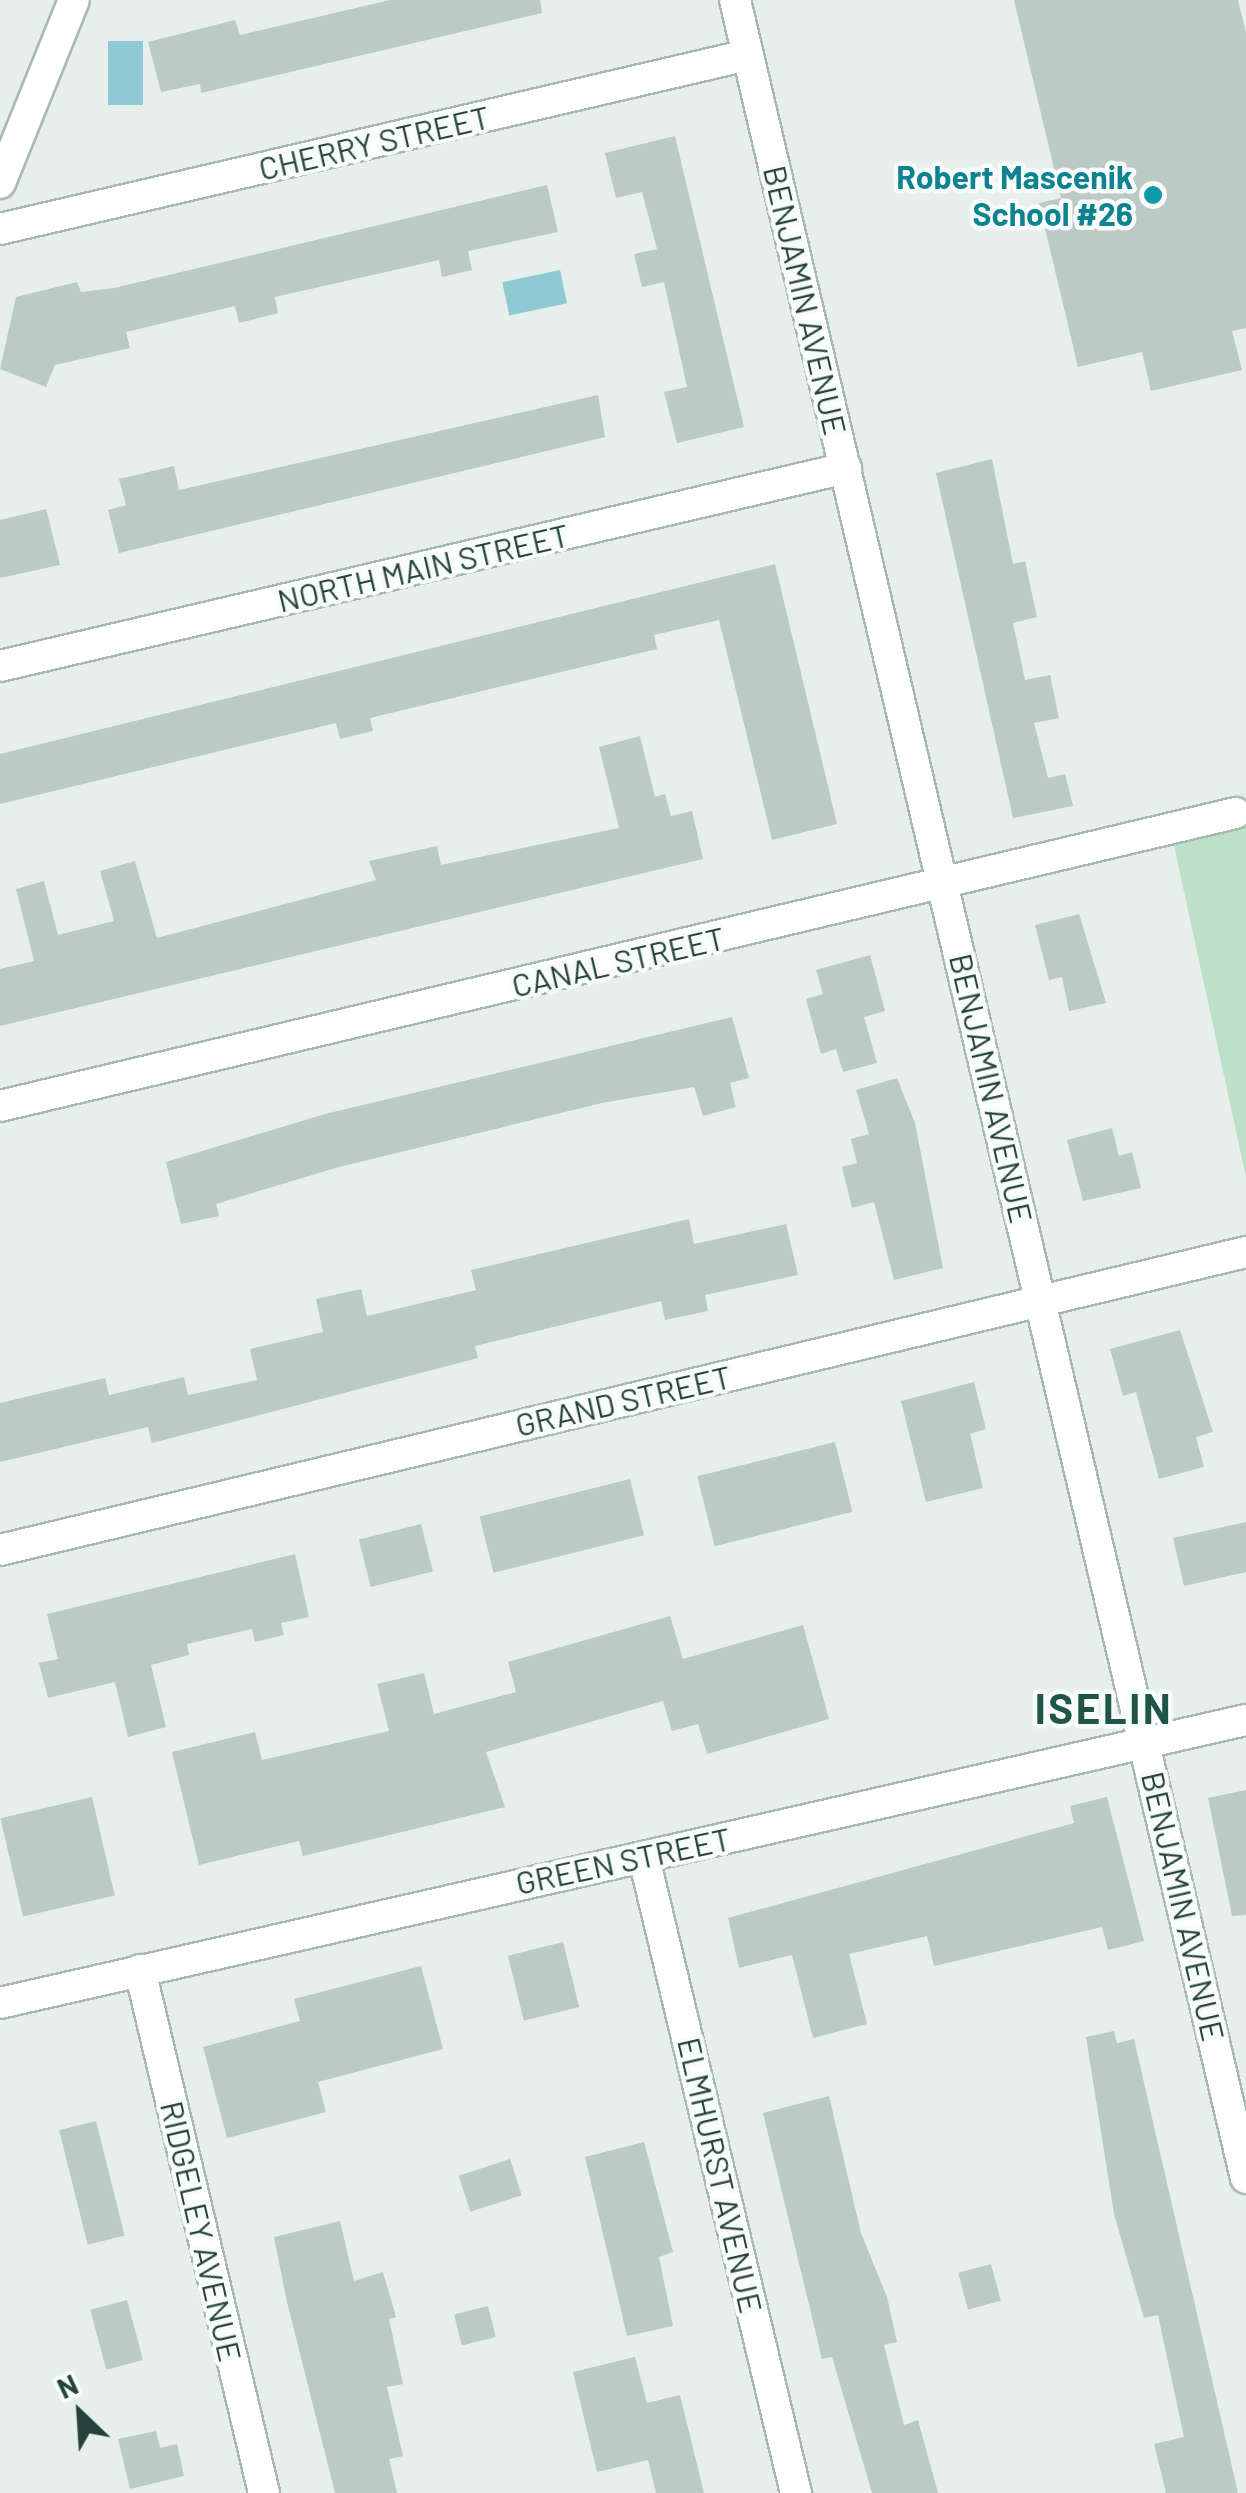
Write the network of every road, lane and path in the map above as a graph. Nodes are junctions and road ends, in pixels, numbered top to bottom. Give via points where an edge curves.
1 (74, 0) edge
2 (735, 0) edge
3 (748, 55) junction
4 (0, 183) edge
5 (0, 230) edge
6 (846, 468) junction
7 (0, 666) edge
8 (1236, 813) dead end
9 (944, 884) junction
10 (0, 1106) edge
11 (1246, 1252) edge
12 (1042, 1300) junction
13 (0, 1550) edge
14 (1246, 1720) edge
15 (1147, 1746) junction
16 (644, 1858) junction
17 (140, 1970) junction
18 (0, 2003) edge
19 (1246, 2178) edge
20 (264, 2493) edge
21 (796, 2493) edge

1 - 4 street
2 - 3 street, BENJAMIN AVENUE
3 - 5 street, CHERRY STREET
3 - 6 street, BENJAMIN AVENUE
6 - 7 street, NORTH MAIN STREET
6 - 9 street, BENJAMIN AVENUE
8 - 9 street, CANAL STREET
9 - 10 street, CANAL STREET
9 - 12 street, BENJAMIN AVENUE
11 - 12 street, GRAND STREET
12 - 13 street, GRAND STREET
12 - 15 street, BENJAMIN AVENUE
14 - 15 street, GREEN STREET
15 - 16 street, GREEN STREET
15 - 19 street, BENJAMIN AVENUE
16 - 17 street, GREEN STREET
16 - 21 street, ELMHURST AVENUE
17 - 18 street, GREEN STREET
17 - 20 street, RIDGELEY AVENUE

